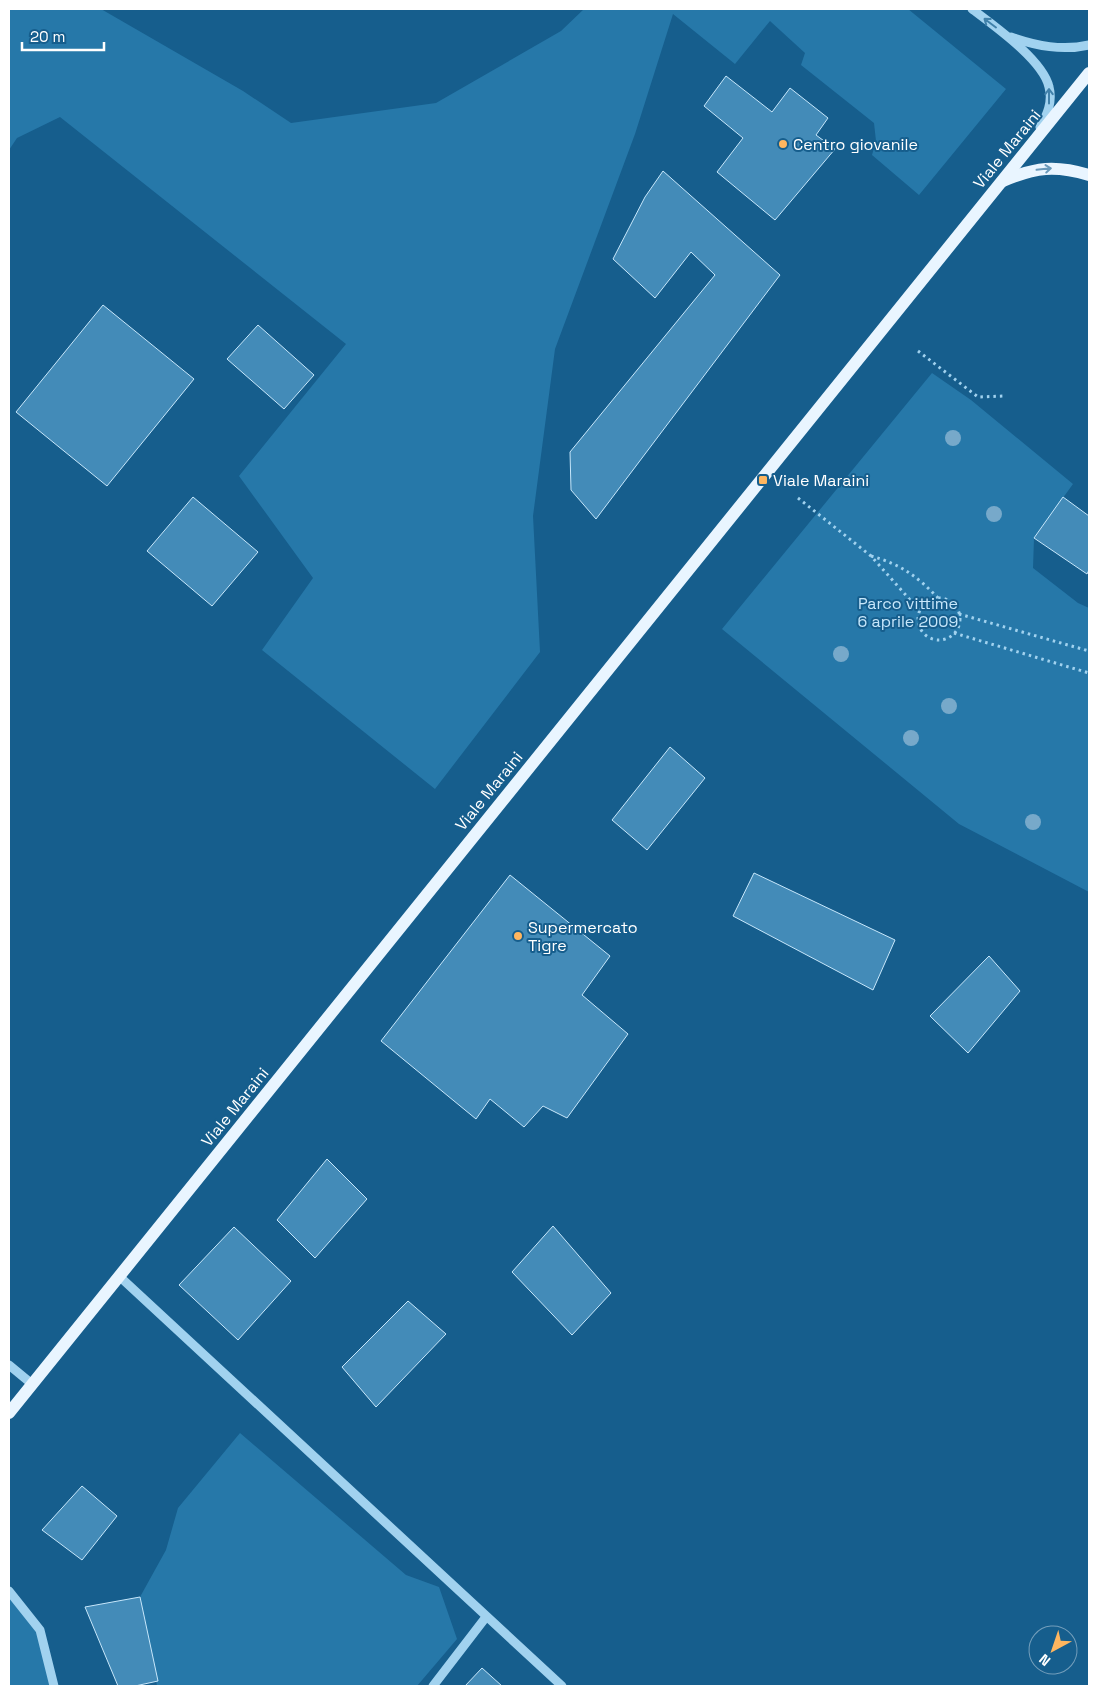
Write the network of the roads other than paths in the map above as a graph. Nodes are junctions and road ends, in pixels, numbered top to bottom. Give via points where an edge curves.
1 (972, 9) edge
2 (1009, 36) junction
3 (1089, 45) edge
4 (1089, 73) edge
5 (1034, 141) junction
6 (1089, 175) edge
7 (1001, 182) junction
8 (119, 1276) junction
9 (9, 1365) edge
10 (32, 1384) junction
11 (9, 1413) edge
12 (9, 1591) edge
13 (486, 1617) junction
14 (54, 1686) edge
15 (433, 1686) edge
16 (562, 1686) edge

2 -> 1 street
2 - 3 street via 1037,46 1076,48
5 -> 2 street via 1050,108 1049,87 1044,75
4 - 5 main road, Viale Maraini
5 - 7 main road, Viale Maraini
7 -> 6 main road via 1025,171 1048,167
7 - 8 main road, Viale Maraini
8 - 10 main road, Viale Maraini
8 - 13 street
9 - 10 street
10 - 11 main road, Viale Maraini
12 - 14 street via 40,1630
13 - 15 street
13 - 16 street

